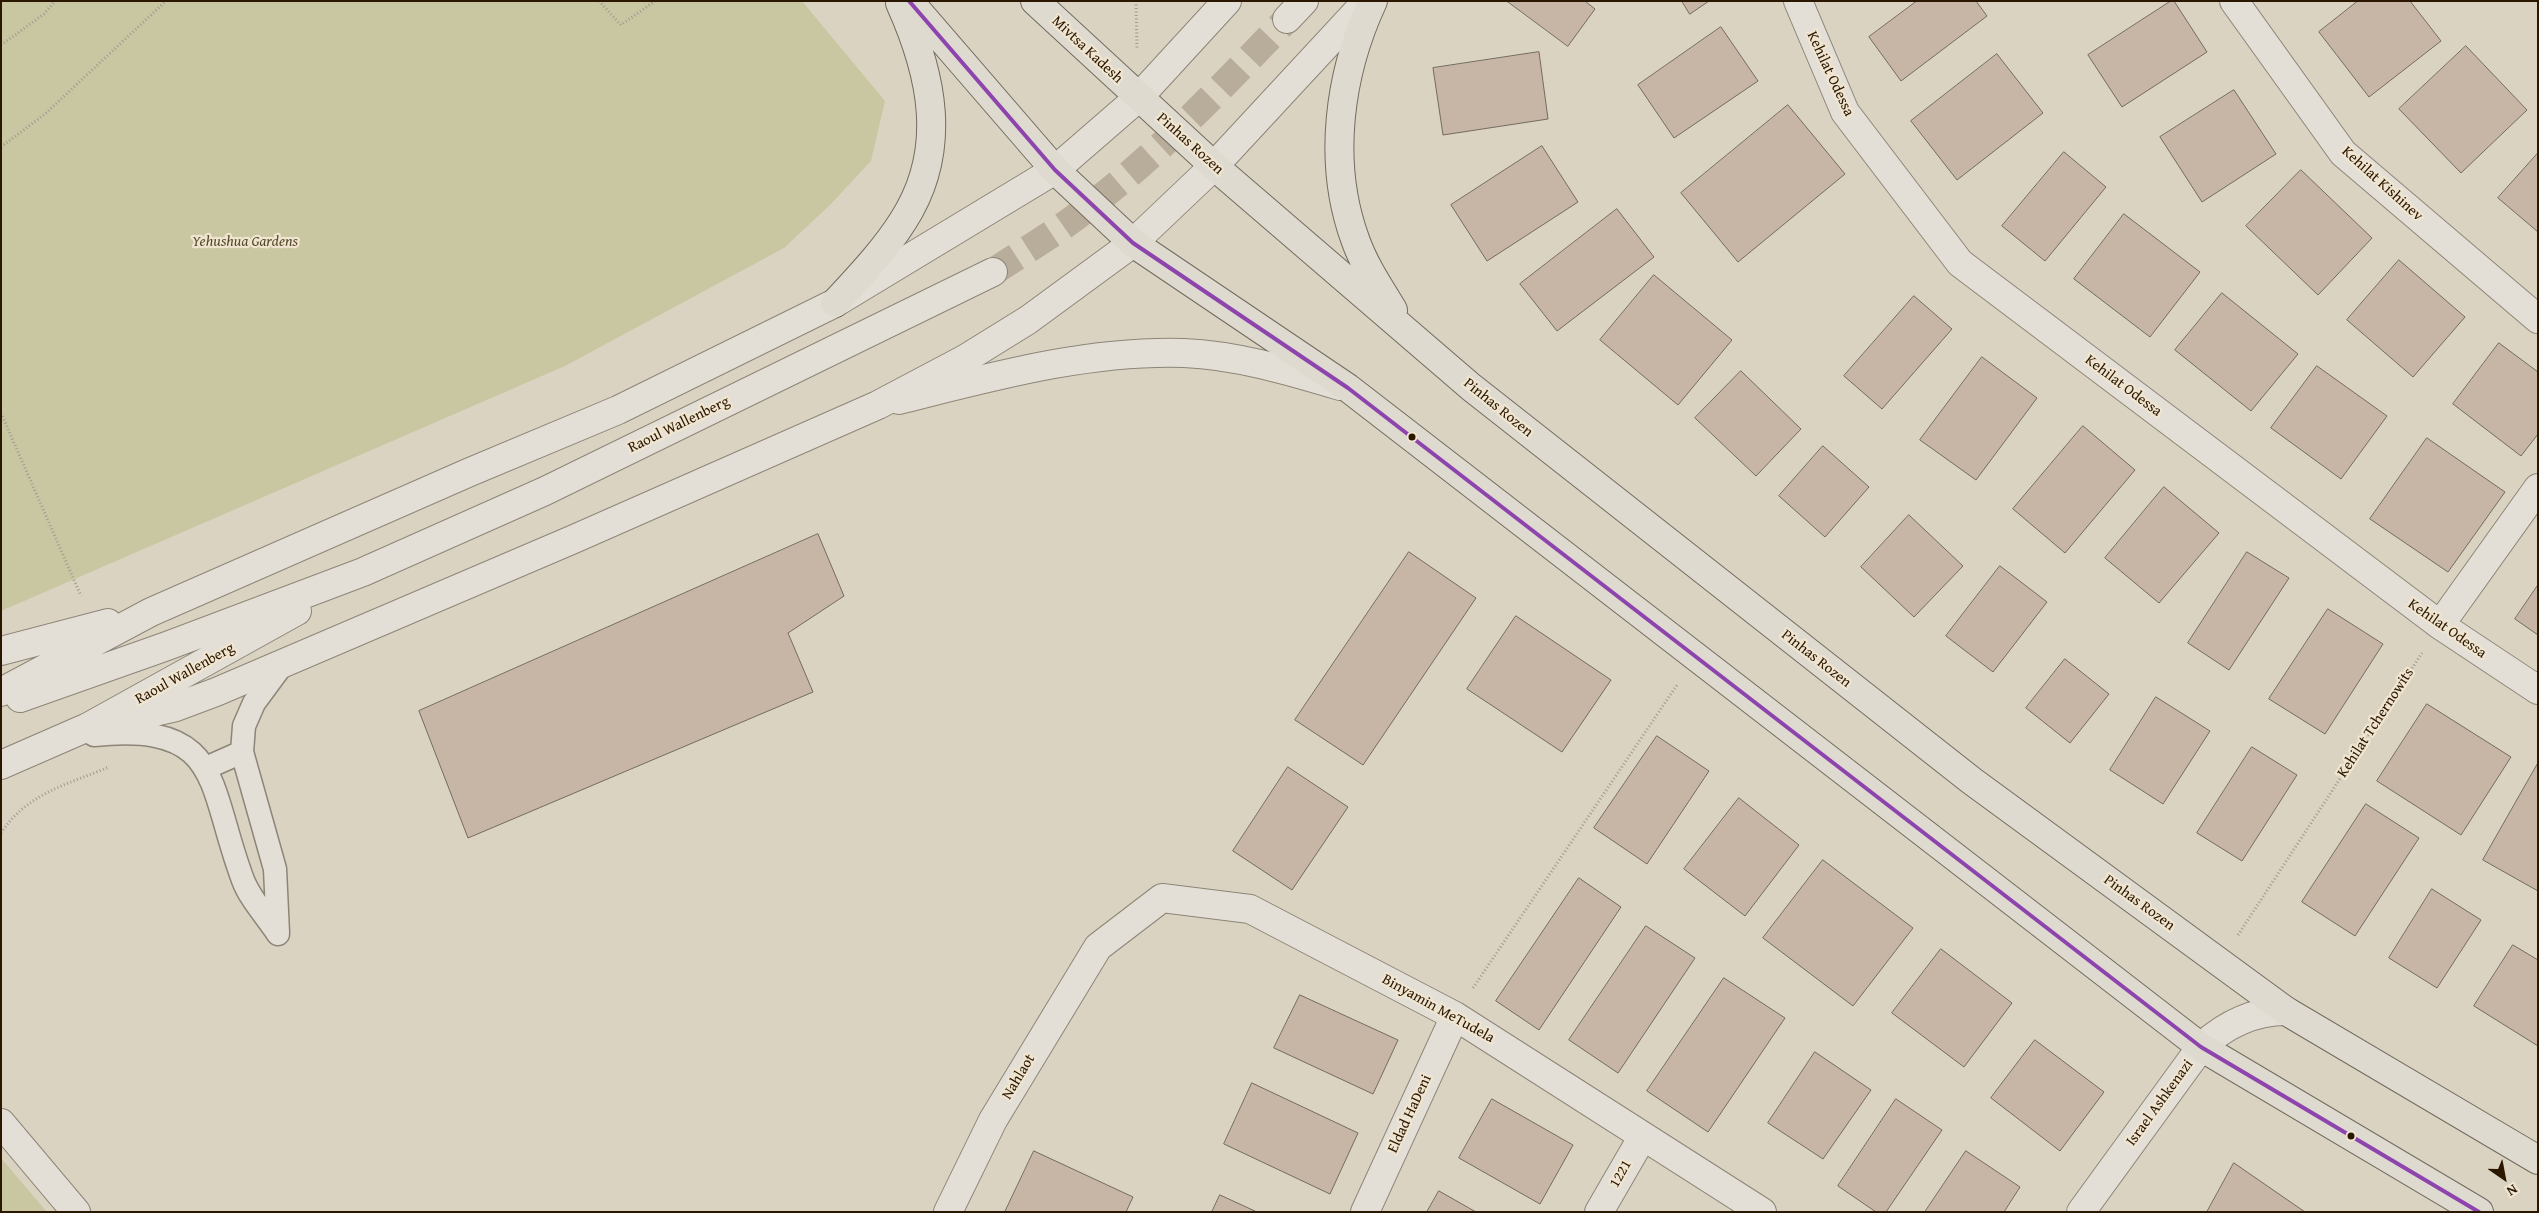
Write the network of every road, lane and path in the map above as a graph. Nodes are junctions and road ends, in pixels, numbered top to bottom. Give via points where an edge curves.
1 (55, 1) edge
2 (166, 1) edge
3 (599, 1) edge
4 (655, 1) edge
5 (899, 1) edge
6 (909, 1) edge
7 (1035, 1) edge
8 (1227, 1) edge
9 (1367, 1) edge
10 (1373, 1) edge
11 (1798, 1) edge
12 (2234, 1) edge
13 (1, 45) edge
14 (1138, 98) junction
15 (1, 147) edge
16 (1214, 166) junction
17 (1056, 170) junction
18 (1133, 243) junction
19 (993, 272) tunnel mouth
20 (835, 303) junction
21 (2538, 318) edge
22 (1409, 334) junction
23 (1348, 388) junction
24 (878, 405) junction
25 (1, 413) edge
26 (2538, 488) edge
27 (363, 572) junction
28 (151, 612) junction
29 (95, 626) junction
30 (2440, 626) junction
31 (1, 650) edge
32 (282, 665) junction
33 (1677, 685) dead end
34 (2538, 690) edge
35 (1, 692) edge
36 (1, 705) edge
37 (88, 727) junction
38 (53, 742) junction
39 (242, 752) junction
40 (1, 765) edge
41 (206, 768) junction
42 (1098, 947) joint
43 (2221, 963) junction
44 (2286, 1010) junction
45 (1455, 1016) junction
46 (2201, 1047) junction
47 (1, 1123) edge
48 (1643, 1136) junction
49 (2538, 1160) edge
50 (76, 1212) edge
51 (948, 1212) edge
52 (1365, 1212) edge
53 (1600, 1212) edge
54 (1762, 1212) edge
55 (2081, 1212) edge
56 (2479, 1212) edge

1 - 13 path via 44,14
2 - 15 path via 45,114
3 - 4 path via 621,25
5 - 20 main road via 913,32 927,81 932,112 930,156 917,196 904,220
6 - 17 main road
7 - 14 main road, Mivtsa Kadesh
8 - 14 street
9 - 16 street
10 - 22 main road via 1347,72 1341,116 1340,161 1344,199 1355,239 1374,280
11 - 30 street, Kehilat Odessa via 1845,112 1960,263
12 - 21 street, Kehilat Kishinev via 2343,153
14 - 16 main road, Pinhas Rozen
14 - 17 street
16 - 18 street
16 - 22 main road, Pinhas Rozen
17 - 18 main road
17 - 20 street
18 - 23 main road
18 - 24 street via 1028,320 965,359
19 - 27 street, Raoul Wallenberg via 545,491
20 - 28 street via 618,410
22 - 43 main road, Pinhas Rozen via 1471,387 1972,781
23 - 24 street via 1294,372 1234,360 1185,353 1131,354 992,376
23 - 46 main road
24 - 32 street
25 - 29 path
26 - 30 street
27 - 36 street, Raoul Wallenberg
27 - 37 street, Raoul Wallenberg
28 - 29 street
28 - 35 street
29 - 31 street
30 - 34 street, Kehilat Odessa
30 - 43 path, Kehilat Tchernowits
32 - 37 street via 176,707
32 - 39 lane via 254,703 244,726
33 - 45 path
37 - 38 street, Raoul Wallenberg
38 - 40 street, Raoul Wallenberg
38 - 41 lane via 120,733 146,734 189,749
39 - 41 lane
39 - 41 lane via 275,869 278,934 243,882
42 - 45 street, Binyamin MeTudela via 1162,898 1250,909
42 - 51 street, Nahlaot via 993,1120
43 - 44 main road, Pinhas Rozen
44 - 46 street, Israel Ashkenazi via 2253,1014 2217,1032
44 - 49 main road, Pinhas Rozen
45 - 48 street, Binyamin MeTudela
45 - 52 street, Eldad HaDeni
46 - 55 street, Israel Ashkenazi
46 - 56 main road
47 - 50 street
48 - 53 street, 1221
48 - 54 street, Binyamin MeTudela

